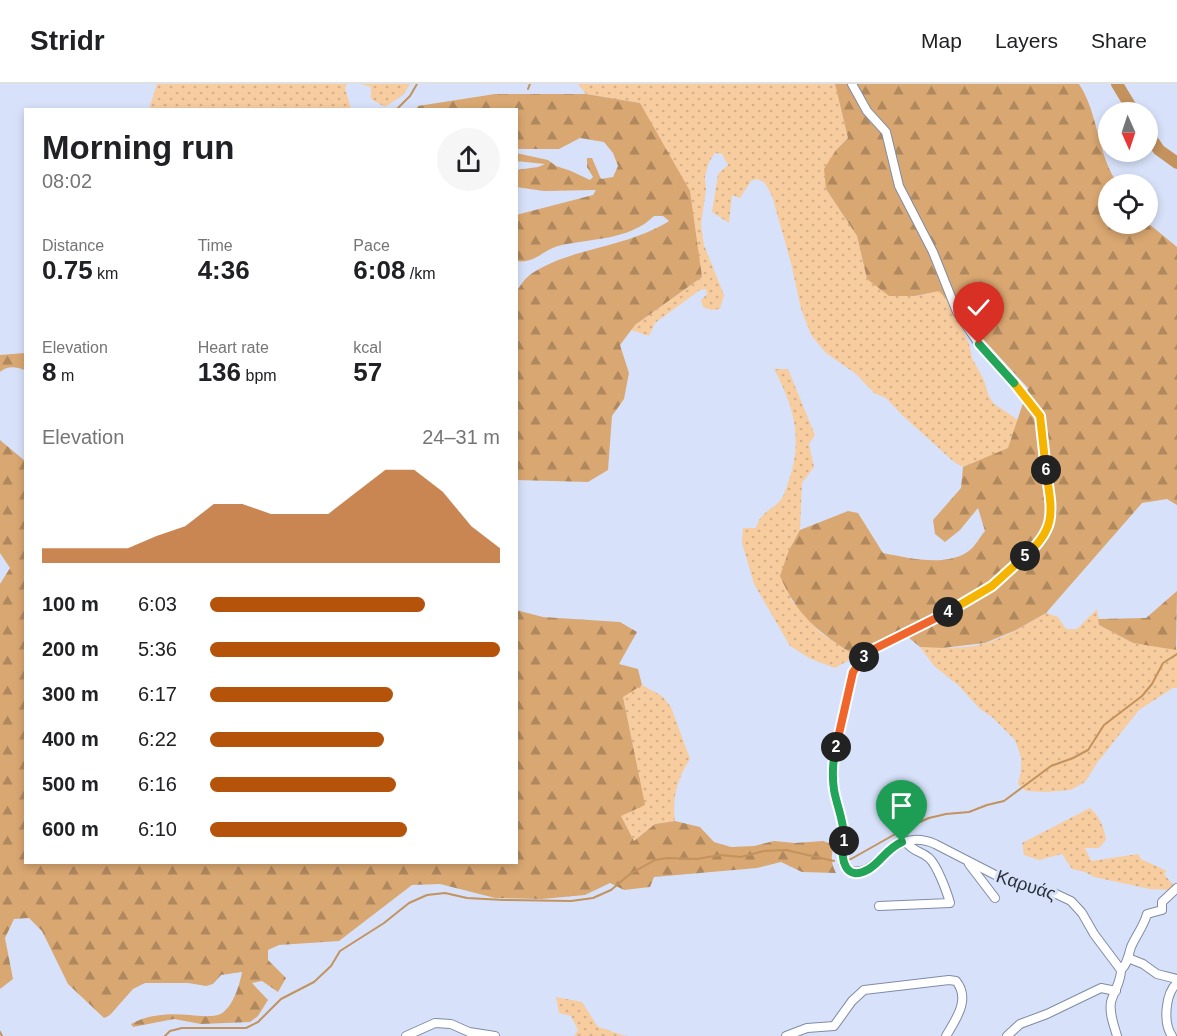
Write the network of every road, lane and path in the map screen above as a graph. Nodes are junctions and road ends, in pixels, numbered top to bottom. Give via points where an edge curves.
1 (852, 84) edge
2 (904, 842) junction
3 (969, 863) junction
4 (1177, 888) edge
5 (995, 898) dead end
6 (879, 906) dead end
7 (1128, 958) junction
8 (1120, 970) junction
9 (1177, 981) edge
10 (1116, 991) junction
11 (796, 1034) edge
12 (406, 1036) edge
13 (495, 1036) edge
14 (786, 1036) edge
15 (946, 1036) edge
16 (1007, 1036) edge
17 (1117, 1036) edge
18 (1172, 1036) edge

1 - 2 street via 867,111 886,132 899,186 933,252 957,312 1040,416 1052,512 1042,540 992,586 876,648 863,657 853,672 834,756 834,789 844,831 843,863 851,871 863,871
2 - 3 street, Καρυάς via 928,841
2 - 6 street via 929,858 950,903
3 - 5 street
3 - 8 street, Καρυάς via 1012,884 1071,901
4 - 7 street via 1162,902 1162,910 1147,914
7 - 8 street
7 - 9 street
8 - 10 street
9 - 18 street via 1167,1003
10 - 16 street via 1101,988 1020,1024
10 - 17 street via 1111,1010
11 - 14 street
11 - 15 street via 807,1028 834,1026 864,990 949,980 956,981 962,995 959,1015
12 - 13 street via 435,1023 445,1023

